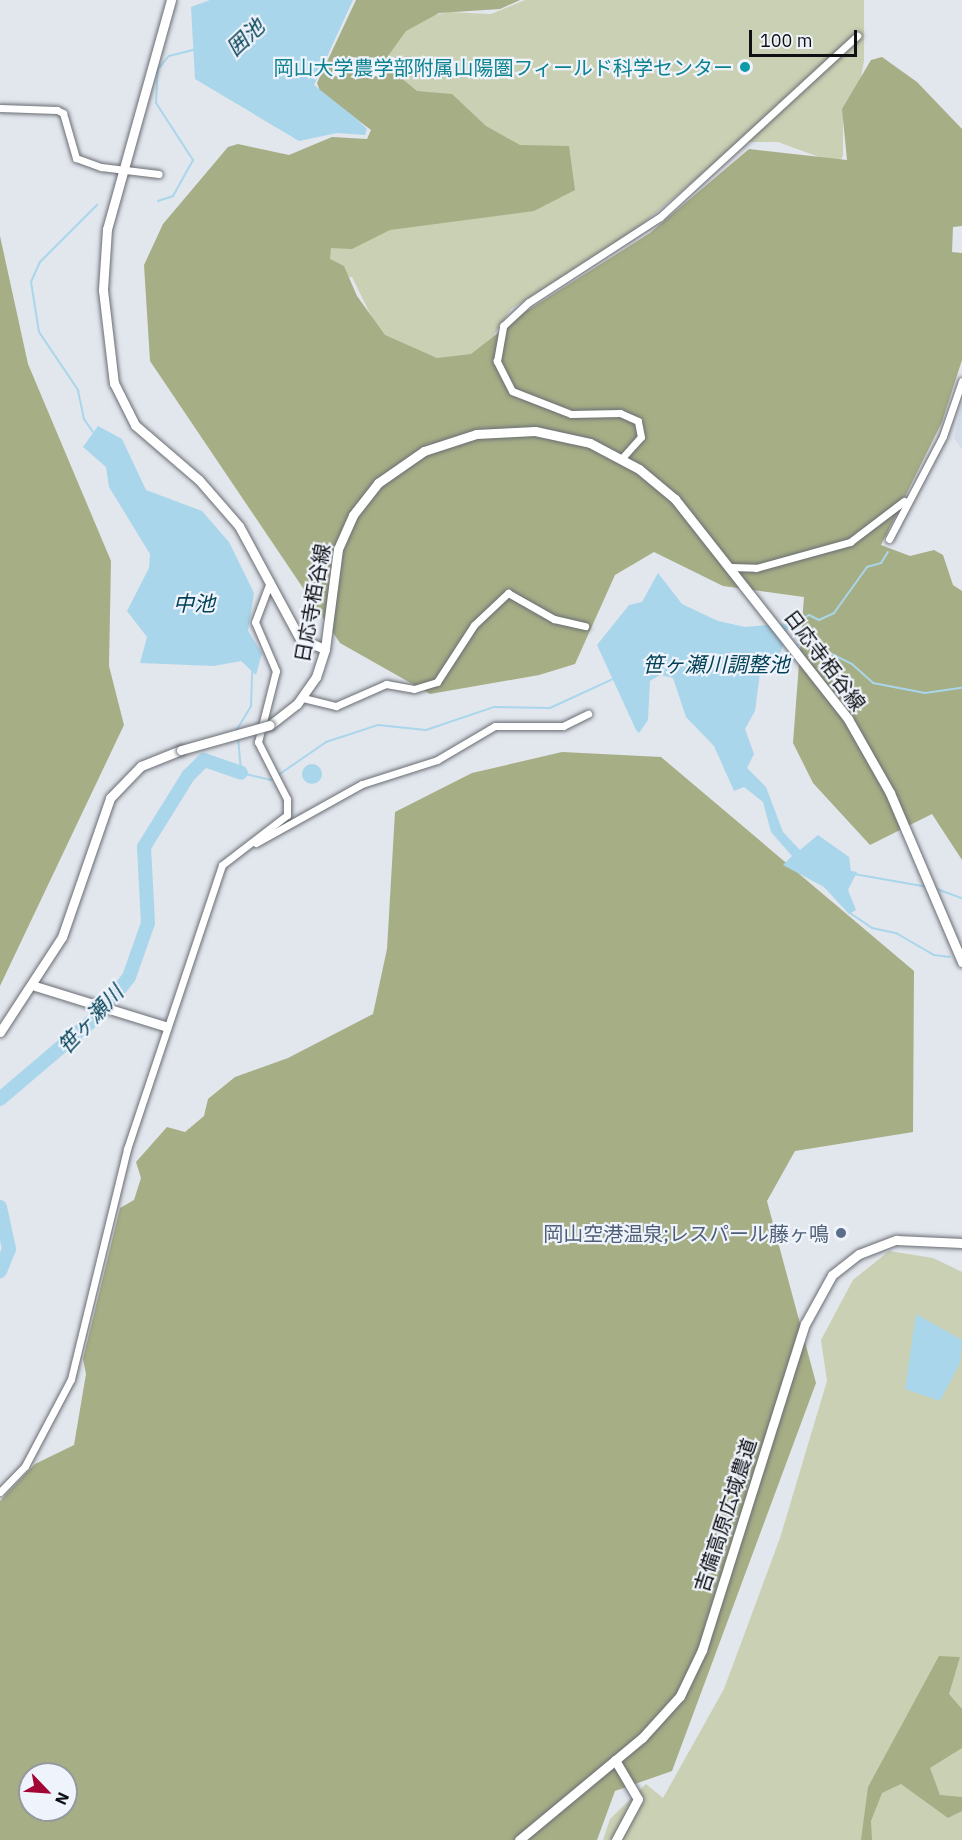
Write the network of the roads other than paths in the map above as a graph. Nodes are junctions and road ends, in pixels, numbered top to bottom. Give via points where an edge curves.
1 (171, 1) edge
2 (857, 36) dead end
3 (0, 108) edge
4 (121, 170) junction
5 (159, 174) dead end
6 (962, 381) edge
7 (622, 458) junction
8 (904, 501) junction
9 (889, 539) dead end
10 (731, 567) junction
11 (270, 582) junction
12 (585, 626) dead end
13 (325, 649) junction
14 (303, 698) junction
15 (588, 714) dead end
16 (248, 845) junction
17 (962, 962) edge
18 (35, 986) junction
19 (164, 1026) junction
20 (0, 1032) edge
21 (962, 1243) edge
22 (0, 1492) edge
23 (615, 1760) junction
24 (519, 1840) edge
25 (616, 1840) edge

1 - 4 street
2 - 7 street via 660,217 529,302 503,326 497,361 512,391 571,414 620,413 638,421 641,438
3 - 4 street via 63,113 76,158
4 - 5 street
4 - 11 street via 102,273 119,400 148,440 224,505
6 - 8 street via 943,436
7 - 10 street, 日応寺栢谷線 via 675,499
7 - 13 street, 日応寺栢谷線 via 572,438 515,430 452,440 408,460 371,491 345,532 332,576
8 - 9 street
8 - 10 street via 850,542 756,568
10 - 17 street, 日応寺栢谷線 via 848,719 876,764
11 - 13 street via 300,639
11 - 16 street via 255,622 276,664 258,742 287,799 287,815
12 - 14 street via 554,619 507,593 474,625 437,682 414,689 386,684 326,707
13 - 14 street, 日応寺栢谷線
14 - 18 street, 日応寺栢谷線, bridge via 270,725 181,750 141,766 110,798 62,937
15 - 16 street via 563,726 495,726 437,760 362,784 277,835
16 - 19 street via 222,865
18 - 19 street
18 - 20 street, 日応寺栢谷線
19 - 22 street via 127,1149 71,1379 26,1466
21 - 23 street, 吉備高原広域農道 via 918,1239 877,1246 844,1264 818,1296 691,1674 663,1716
23 - 24 street, 吉備高原広域農道
23 - 25 street via 638,1799

